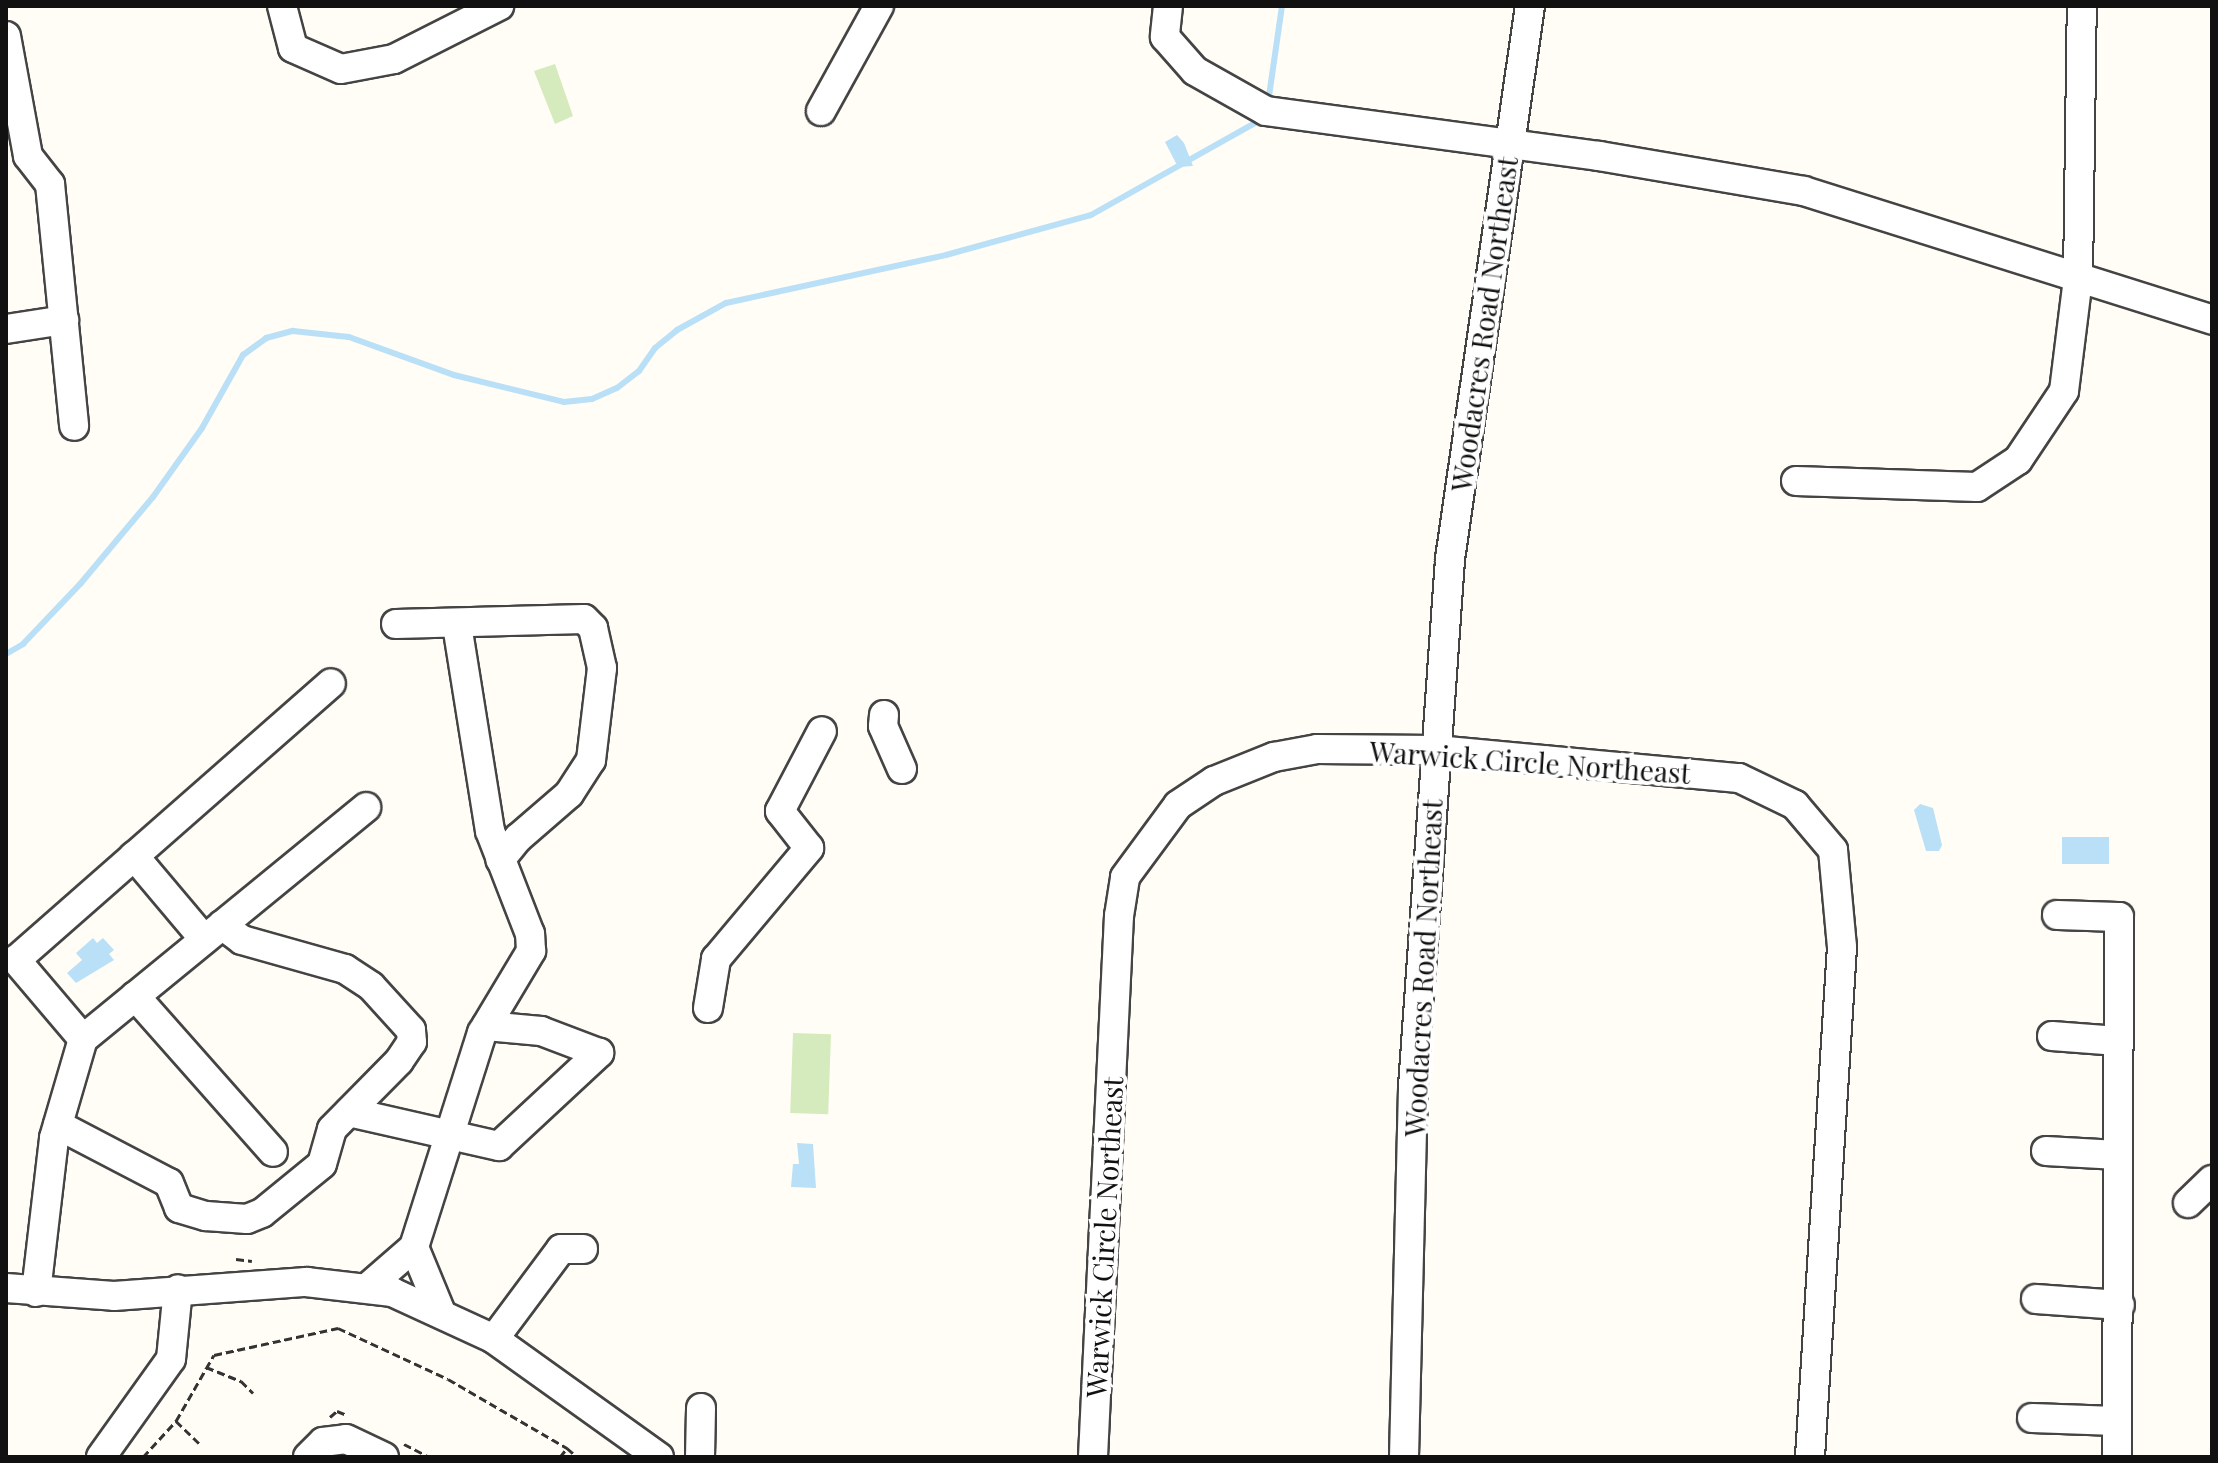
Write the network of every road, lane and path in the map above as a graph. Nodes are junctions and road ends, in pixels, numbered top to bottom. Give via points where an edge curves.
1 (282, 6) edge
2 (499, 6) edge
3 (879, 6) edge
4 (1168, 6) edge
5 (1530, 6) edge
6 (2082, 6) edge
7 (6, 36) edge
8 (821, 111) dead end
9 (1510, 145) junction
10 (2078, 278) junction
11 (64, 320) junction
12 (2212, 320) edge
13 (6, 329) edge
14 (74, 426) dead end
15 (1796, 481) dead end
16 (396, 624) dead end
17 (457, 625) junction
18 (331, 683) dead end
19 (884, 715) dead end
20 (822, 731) dead end
21 (1436, 750) junction
22 (902, 769) dead end
23 (366, 807) dead end
24 (134, 856) junction
25 (500, 860) junction
26 (2057, 915) dead end
27 (213, 932) junction
28 (135, 996) junction
29 (708, 1008) dead end
30 (486, 1026) junction
31 (2052, 1036) dead end
32 (83, 1039) junction
33 (2118, 1041) junction
34 (349, 1112) junction
35 (58, 1125) junction
36 (451, 1135) junction
37 (2046, 1151) dead end
38 (273, 1152) dead end
39 (2118, 1155) junction
40 (2212, 1180) edge
41 (2188, 1203) dead end
42 (414, 1247) junction
43 (583, 1249) dead end
44 (368, 1287) junction
45 (6, 1288) edge
46 (178, 1289) junction
47 (36, 1292) junction
48 (2036, 1299) dead end
49 (2120, 1305) junction
50 (440, 1310) junction
51 (494, 1339) junction
52 (382, 1348) junction
53 (379, 1353) dead end
54 (206, 1367) junction
55 (448, 1379) junction
56 (443, 1387) dead end
57 (253, 1393) dead end
58 (701, 1408) dead end
59 (2032, 1418) dead end
60 (176, 1421) junction
61 (2116, 1421) junction
62 (199, 1443) dead end
63 (567, 1448) junction
64 (101, 1457) edge
65 (143, 1457) edge
66 (308, 1457) edge
67 (384, 1457) edge
68 (560, 1457) edge
69 (577, 1457) edge
70 (659, 1457) edge
71 (700, 1457) edge
72 (1093, 1457) edge
73 (1404, 1457) edge
74 (1810, 1457) edge
75 (2117, 1457) edge

1 - 2 street via 293,48 341,69 394,59
3 - 8 street
4 - 9 street via 1165,37 1195,71 1266,111
5 - 9 street, Woodacres Road Northeast
6 - 10 street
7 - 11 street via 28,156 50,184
9 - 10 street via 1804,191
9 - 21 street, Woodacres Road Northeast via 1450,559
10 - 12 street
10 - 15 street via 2064,391 2018,460 1998,478 1951,490
11 - 13 street
11 - 14 street
16 - 17 street
17 - 25 street via 490,831
17 - 25 street via 584,619 593,628 602,668 591,760 569,794
18 - 24 street
19 - 22 street via 883,726
20 - 29 street via 780,811 809,848 716,959
21 - 72 street, Warwick Circle Northeast via 1317,749 1228,775 1178,805 1125,877
21 - 73 street, Woodacres Road Northeast via 1413,1087
21 - 74 street, Warwick Circle Northeast via 1739,778 1795,805 1833,850 1842,947
23 - 27 street
24 - 27 street
24 - 32 street via 16,960
25 - 30 street via 530,934 531,951
26 - 33 street via 2119,917
27 - 28 street
27 - 34 street via 345,969 371,986 411,1030 412,1042 399,1061
28 - 32 street
28 - 38 street
30 - 36 street
30 - 36 street via 541,1031 599,1053 499,1146
31 - 33 street
32 - 35 street
33 - 39 street
34 - 35 street via 332,1129 322,1164 262,1213 247,1219 179,1208 169,1183
34 - 36 street
35 - 47 street
36 - 42 street
37 - 39 street
39 - 49 street
40 - 41 street
42 - 44 street
42 - 50 street
43 - 51 street via 561,1249
44 - 46 street via 260,1282
44 - 50 street
45 - 47 street
46 - 47 street via 114,1296
46 - 64 street via 171,1359
48 - 49 street
49 - 61 street
50 - 51 street
51 - 70 street
52 - 53 path
52 - 54 path via 348,1331 326,1329 219,1353
52 - 55 path
54 - 57 path via 241,1381
54 - 60 path
55 - 56 path
55 - 63 path
58 - 71 street
59 - 61 street
60 - 62 path
60 - 65 path
61 - 75 street
63 - 68 path
63 - 69 path
66 - 67 street via 323,1442 346,1439

